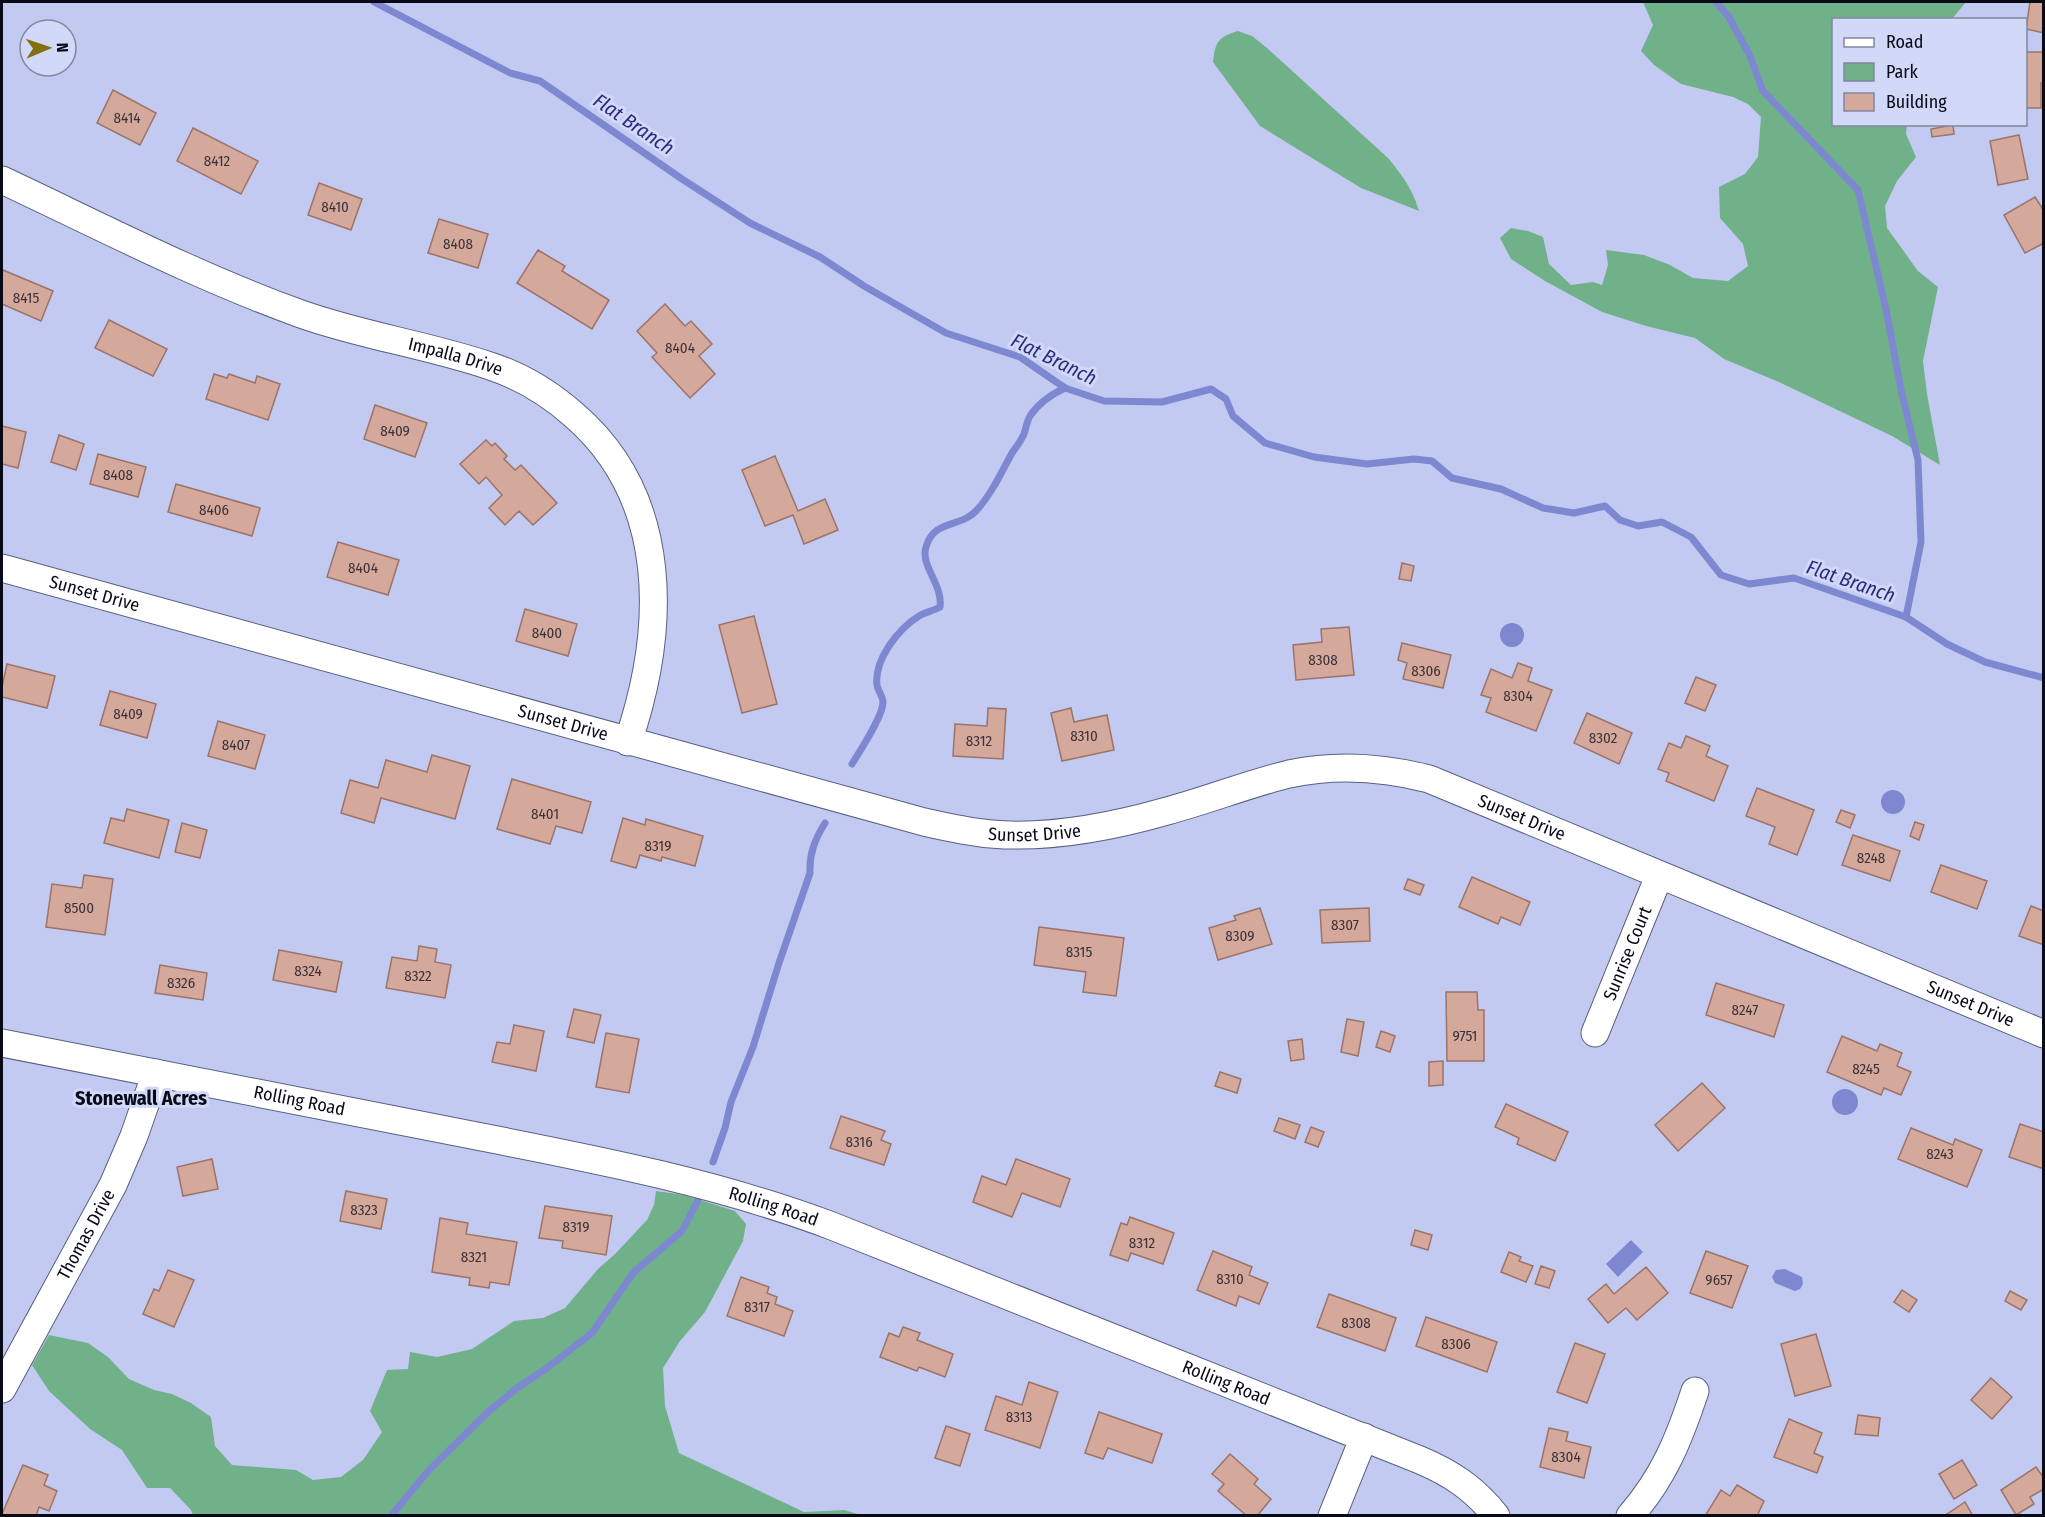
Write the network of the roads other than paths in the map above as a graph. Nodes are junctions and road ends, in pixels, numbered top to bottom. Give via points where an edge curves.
1 (2, 180) edge
2 (2, 568) edge
3 (628, 742) junction
4 (1659, 876) junction
5 (1595, 1033) dead end
6 (2043, 1034) edge
7 (2, 1042) edge
8 (156, 1072) junction
9 (2, 1389) edge
10 (1695, 1391) dead end
11 (1364, 1437) junction
12 (1332, 1515) edge
13 (1496, 1515) edge
14 (1630, 1515) edge

1 - 3 street, Impalla Drive via 244,293 305,316 491,366 527,382 589,428 625,477 646,533 652,569 653,619 648,668
2 - 3 street, Sunset Drive
3 - 4 street, Sunset Drive via 924,822 1020,836 1108,825 1165,812 1289,774 1328,768 1406,773 1429,779
4 - 5 street, Sunrise Court
4 - 6 street, Sunset Drive
7 - 8 street, Rolling Road
8 - 9 street, Thomas Drive via 113,1185
8 - 11 street, Rolling Road via 571,1155 739,1194 832,1226
10 - 14 street via 1663,1472
11 - 12 street
11 - 13 street, Rolling Road via 1447,1472

